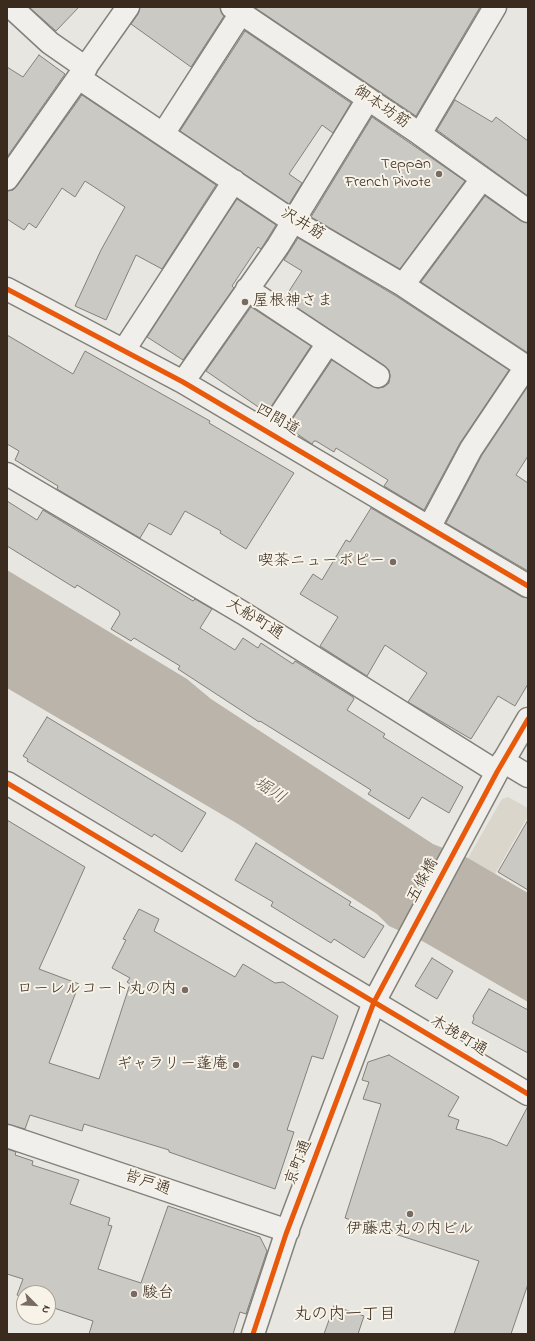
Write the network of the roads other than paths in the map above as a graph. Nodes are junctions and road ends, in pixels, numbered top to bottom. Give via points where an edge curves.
1 (11, 7) edge
2 (128, 7) edge
3 (495, 7) edge
4 (237, 10) edge
5 (83, 73) junction
6 (368, 99) junction
7 (163, 134) junction
8 (420, 134) junction
9 (7, 179) edge
10 (482, 179) junction
11 (234, 181) junction
12 (528, 211) edge
13 (294, 220) junction
14 (403, 285) junction
15 (7, 289) edge
16 (247, 289) junction
17 (328, 343) junction
18 (124, 350) junction
19 (527, 368) edge
20 (378, 376) dead end
21 (183, 382) junction
22 (269, 432) junction
23 (7, 474) edge
24 (430, 526) junction
25 (528, 586) edge
26 (528, 719) edge
27 (500, 767) junction
28 (528, 776) edge
29 (7, 782) edge
30 (374, 1002) junction
31 (528, 1094) edge
32 (7, 1136) edge
33 (288, 1231) junction
34 (253, 1334) edge

1 - 5 street, 沢井筋
2 - 5 street
3 - 8 street
4 - 6 street, 御本坊筋
4 - 7 street
5 - 7 street, 沢井筋
5 - 9 street
6 - 8 street, 御本坊筋
6 - 13 street
7 - 11 street, 沢井筋
8 - 10 street, 御本坊筋
10 - 12 street, 御本坊筋
10 - 14 street
11 - 13 street, 沢井筋
11 - 18 street
13 - 14 street, 沢井筋
13 - 16 street
14 - 19 street, 沢井筋
15 - 18 street, 四間道
16 - 17 street
16 - 21 street
17 - 20 street
17 - 22 street
18 - 21 street, 四間道
19 - 24 street via 471,449
21 - 22 street, 四間道
22 - 24 street, 四間道
23 - 27 street, 大船町通
24 - 25 street, 四間道
26 - 27 street, 五條橋
27 - 28 street, 大船町通
27 - 30 street, 五條橋
29 - 30 street, 木挽町通
30 - 31 street, 木挽町通
30 - 33 street, 京町通
32 - 33 street, 皆戸通
33 - 34 street, 京町通

